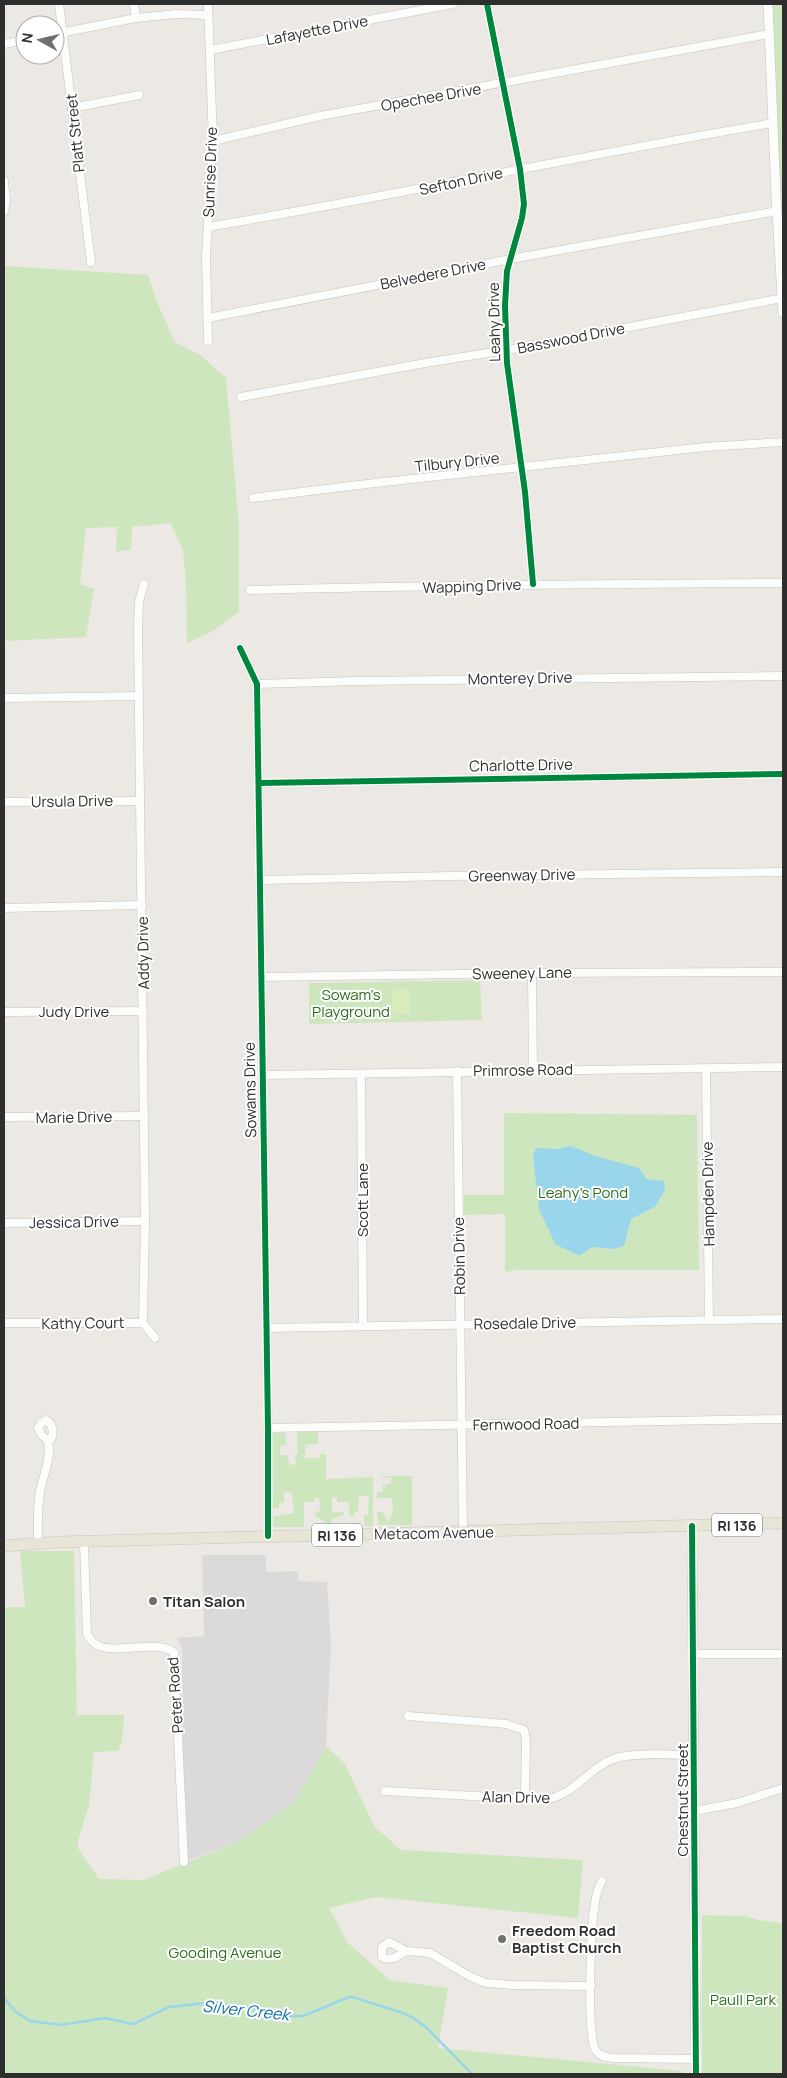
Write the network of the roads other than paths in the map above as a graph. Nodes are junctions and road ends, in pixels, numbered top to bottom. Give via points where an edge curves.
1 (134, 4) edge
2 (208, 4) edge
3 (453, 4) edge
4 (486, 4) edge
5 (768, 4) edge
6 (208, 15) junction
7 (136, 18) junction
8 (65, 33) edge
9 (769, 34) junction
10 (210, 50) junction
11 (64, 65) edge
12 (502, 84) junction
13 (139, 95) dead end
14 (72, 108) junction
15 (773, 123) junction
16 (212, 141) junction
17 (520, 169) junction
18 (4, 181) edge
19 (4, 211) edge
20 (777, 211) junction
21 (208, 227) junction
22 (511, 259) junction
23 (91, 262) dead end
24 (782, 298) edge
25 (783, 312) edge
26 (208, 318) junction
27 (208, 341) dead end
28 (507, 350) junction
29 (241, 398) dead end
30 (783, 442) edge
31 (521, 468) junction
32 (253, 498) dead end
33 (144, 584) dead end
34 (533, 584) junction
35 (783, 584) edge
36 (250, 590) dead end
37 (240, 648) dead end
38 (783, 676) edge
39 (258, 684) junction
40 (139, 696) junction
41 (4, 698) edge
42 (783, 774) edge
43 (259, 783) junction
44 (140, 801) junction
45 (4, 802) edge
46 (783, 872) edge
47 (260, 880) junction
48 (142, 905) junction
49 (4, 908) edge
50 (783, 972) edge
51 (532, 973) junction
52 (262, 977) junction
53 (143, 1011) junction
54 (4, 1012) edge
55 (783, 1067) edge
56 (706, 1068) junction
57 (533, 1070) junction
58 (457, 1071) junction
59 (361, 1074) junction
60 (263, 1075) junction
61 (144, 1116) junction
62 (4, 1118) edge
63 (145, 1221) junction
64 (4, 1222) edge
65 (783, 1319) edge
66 (709, 1320) junction
67 (4, 1323) edge
68 (142, 1323) junction
69 (460, 1324) junction
70 (363, 1326) junction
71 (267, 1328) junction
72 (155, 1338) dead end
73 (783, 1419) edge
74 (460, 1426) junction
75 (268, 1428) junction
76 (48, 1441) dead end
77 (783, 1524) edge
78 (692, 1526) junction
79 (463, 1532) junction
80 (268, 1536) junction
81 (84, 1542) junction
82 (38, 1544) junction
83 (4, 1545) edge
84 (693, 1654) junction
85 (783, 1654) edge
86 (408, 1716) dead end
87 (694, 1755) junction
88 (783, 1788) edge
89 (386, 1791) dead end
90 (525, 1799) junction
91 (694, 1811) junction
92 (184, 1862) dead end
93 (602, 1881) dead end
94 (406, 1951) dead end
95 (591, 1986) junction
96 (696, 2058) junction
97 (696, 2074) edge

1 - 7 street
2 - 6 street, Sunrise Drive
3 - 10 street, Lafayette Drive
4 - 12 street, Leahy Drive
5 - 9 street
6 - 7 street
6 - 10 street, Sunrise Drive
7 - 8 street
9 - 12 street, Opechee Drive
9 - 15 street
10 - 16 street, Sunrise Drive
11 - 14 street, Platt Street
12 - 16 street, Opechee Drive via 320,116
12 - 17 street, Leahy Drive
13 - 14 street
14 - 23 street, Platt Street
15 - 17 street, Sefton Drive
15 - 20 street
16 - 21 street, Sunrise Drive
17 - 21 street, Sefton Drive
17 - 22 street, Leahy Drive via 524,204
18 - 19 street
20 - 22 street, Belvedere Drive
20 - 24 street
21 - 26 street, Sunrise Drive
22 - 26 street, Belvedere Drive
22 - 28 street, Leahy Drive via 505,279
24 - 25 street
24 - 28 street, Basswood Drive
26 - 27 street, Sunrise Drive
28 - 29 street, Basswood Drive
28 - 31 street, Leahy Drive
30 - 31 street, Tilbury Drive via 696,448
31 - 32 street, Tilbury Drive
31 - 34 street, Leahy Drive
33 - 40 street, Addy Drive via 138,602
34 - 35 street, Wapping Drive
34 - 36 street, Wapping Drive
37 - 39 street, Sowams Drive
38 - 39 street, Monterey Drive
39 - 43 street, Sowams Drive
40 - 41 street
40 - 44 street, Addy Drive
42 - 43 street, Charlotte Drive
43 - 47 street, Sowams Drive
44 - 45 street, Ursula Drive
44 - 48 street, Addy Drive
46 - 47 street, Greenway Drive
47 - 52 street, Sowams Drive
48 - 49 street
48 - 53 street, Addy Drive
50 - 51 street, Sweeney Lane
51 - 52 street, Sweeney Lane
51 - 57 street
52 - 60 street, Sowams Drive
53 - 54 street, Judy Drive
53 - 61 street, Addy Drive
55 - 56 street, Primrose Road
56 - 57 street, Primrose Road
56 - 66 street, Hampden Drive
57 - 58 street, Primrose Road
58 - 59 street, Primrose Road
58 - 69 street, Robin Drive
59 - 60 street, Primrose Road
59 - 70 street, Scott Lane
60 - 71 street, Sowams Drive
61 - 62 street, Marie Drive
61 - 63 street, Addy Drive
63 - 64 street, Jessica Drive
63 - 68 street, Addy Drive
65 - 66 street, Rosedale Drive
66 - 69 street, Rosedale Drive
67 - 68 street, Kathy Court
68 - 72 street, Kathy Court
69 - 70 street, Rosedale Drive
69 - 74 street, Robin Drive
70 - 71 street, Rosedale Drive
71 - 75 street, Sowams Drive
73 - 74 street, Fernwood Road
74 - 75 street, Fernwood Road
74 - 79 street, Robin Drive
75 - 80 street, Sowams Drive
76 - 82 street via 50,1449 38,1512
77 - 78 main road, Metacom Avenue / RI 136
78 - 79 main road, Metacom Avenue / RI 136
78 - 84 street, Chestnut Street
79 - 80 main road, Metacom Avenue / RI 136
80 - 81 main road, Metacom Avenue / RI 136
81 - 82 main road, Metacom Avenue / RI 136
81 - 92 street, Peter Road via 87,1634 91,1640 106,1647 155,1647 174,1652
82 - 83 main road, Metacom Avenue / RI 136
84 - 85 street
84 - 87 street, Chestnut Street
86 - 90 street via 506,1724 524,1730
87 - 90 street, Alan Drive via 617,1758 558,1797
87 - 91 street, Chestnut Street
88 - 91 street via 737,1803
89 - 90 street, Alan Drive
91 - 96 street, Chestnut Street
93 - 95 street via 594,1911
94 - 95 street via 430,1954 486,1983
95 - 96 street via 591,2036 600,2055 613,2058
96 - 97 street, Chestnut Street

